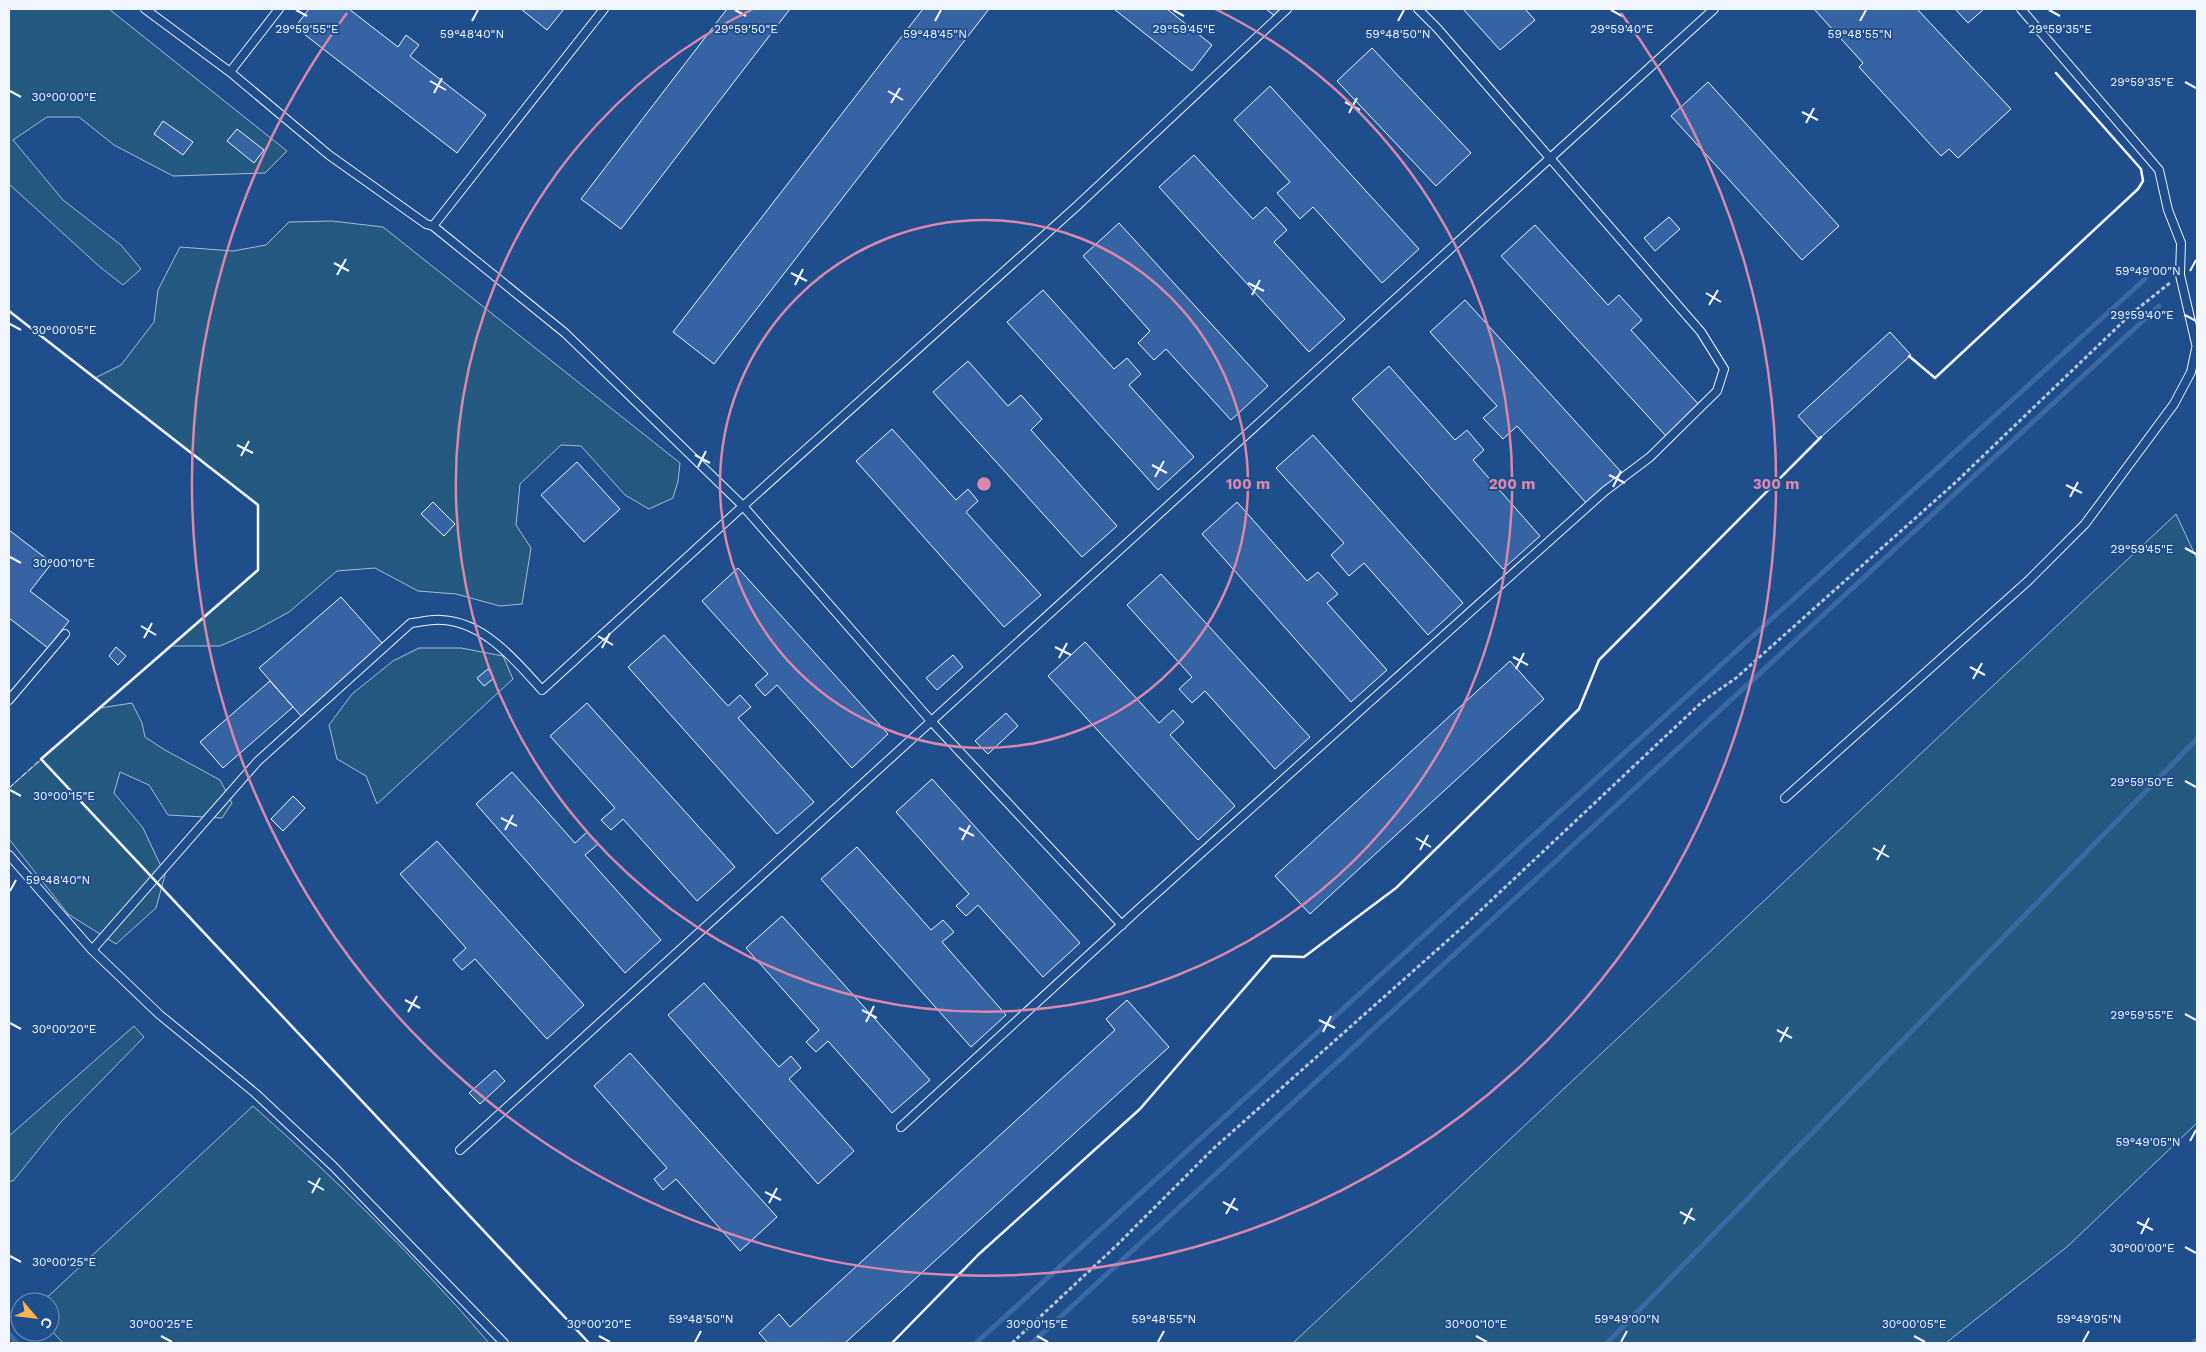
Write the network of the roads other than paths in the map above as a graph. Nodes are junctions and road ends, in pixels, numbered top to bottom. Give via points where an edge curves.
1 (145, 9) edge
2 (279, 9) edge
3 (604, 9) edge
4 (1287, 9) edge
5 (1418, 9) edge
6 (1714, 9) edge
7 (2021, 9) edge
8 (230, 72) junction
9 (1549, 158) junction
10 (433, 226) junction
11 (2197, 344) edge
12 (2197, 372) edge
13 (743, 506) junction
14 (65, 634) dead end
15 (9, 700) edge
16 (931, 721) junction
17 (1785, 798) dead end
18 (9, 855) edge
19 (1122, 925) junction
20 (92, 950) junction
21 (901, 1127) dead end
22 (460, 1150) dead end
23 (504, 1343) edge

1 - 8 lane
2 - 8 lane
3 - 10 lane
4 - 13 lane via 1077,206
5 - 9 lane
6 - 9 lane
7 - 11 lane via 2159,170 2168,210 2181,243 2180,275
8 - 10 lane via 329,155
9 - 16 lane
9 - 19 lane via 1701,332 1724,369 1717,392 1650,457 1605,491
10 - 13 lane via 565,333
11 - 12 lane
11 - 17 lane via 2191,372 2174,404 2084,524 2028,581
13 - 16 lane
13 - 20 lane via 542,690 497,644 470,626 442,620 411,623 258,761
14 - 15 lane
16 - 19 lane
16 - 22 lane
18 - 20 lane
19 - 21 lane
20 - 23 lane via 160,1015 333,1166

